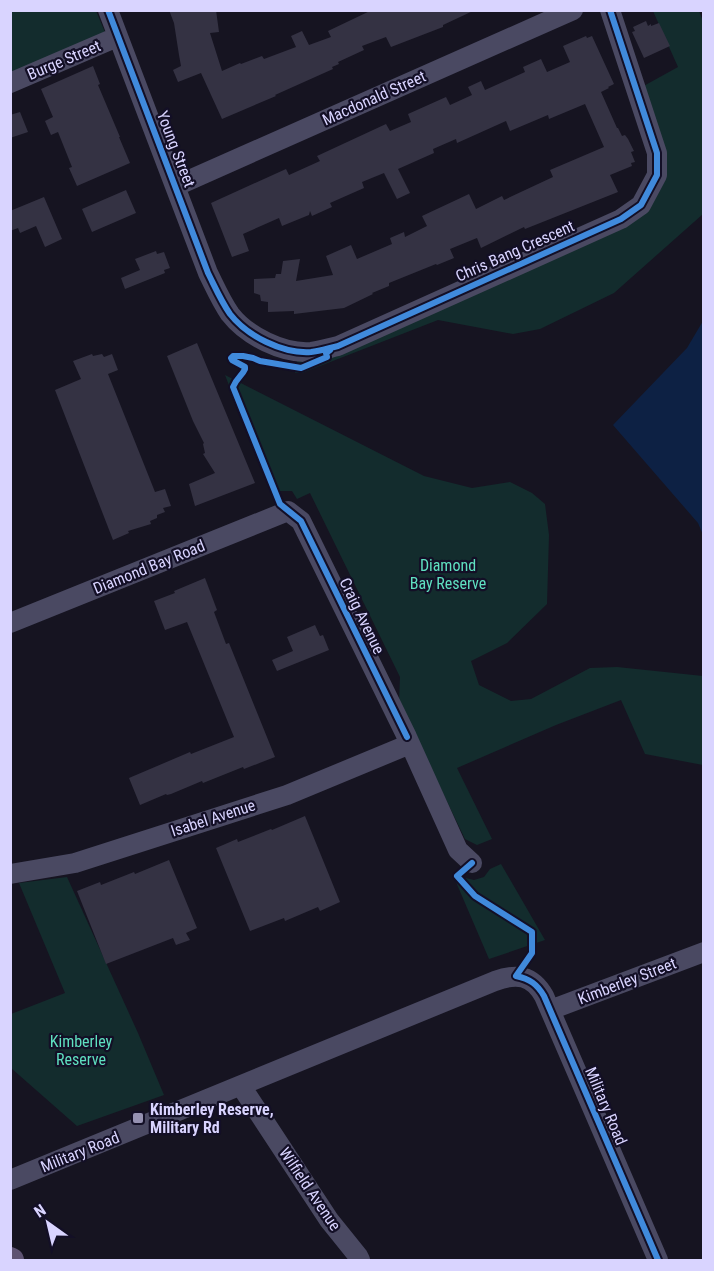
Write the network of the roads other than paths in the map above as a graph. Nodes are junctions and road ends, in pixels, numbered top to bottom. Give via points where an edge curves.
1 (108, 10) edge
2 (573, 10) edge
3 (610, 10) edge
4 (117, 37) junction
5 (10, 83) edge
6 (176, 186) junction
7 (219, 297) joint
8 (288, 511) joint
9 (10, 623) edge
10 (410, 744) junction
11 (472, 863) dead end
12 (10, 874) edge
13 (704, 952) edge
14 (550, 1010) junction
15 (241, 1086) junction
16 (10, 1180) edge
17 (360, 1260) edge
18 (658, 1260) edge

1 - 4 street, Young Street
2 - 6 street, Macdonald Street
3 - 7 street, Chris Bang Crescent via 657,153 657,175 641,205 621,219 338,346 310,352 266,342 231,315
4 - 5 street, Burge Street
4 - 6 street, Young Street
6 - 7 street, Young Street
8 - 9 street, Diamond Bay Road
8 - 10 street, Craig Avenue via 301,521
10 - 11 street, Craig Avenue via 458,850
10 - 12 street, Isabel Avenue via 286,795 75,863
13 - 14 street, Kimberley Street
14 - 15 street, Military Road via 538,987 528,979 502,978
14 - 18 street, Military Road
15 - 16 street, Military Road
15 - 17 street, Wilfield Avenue via 329,1220

